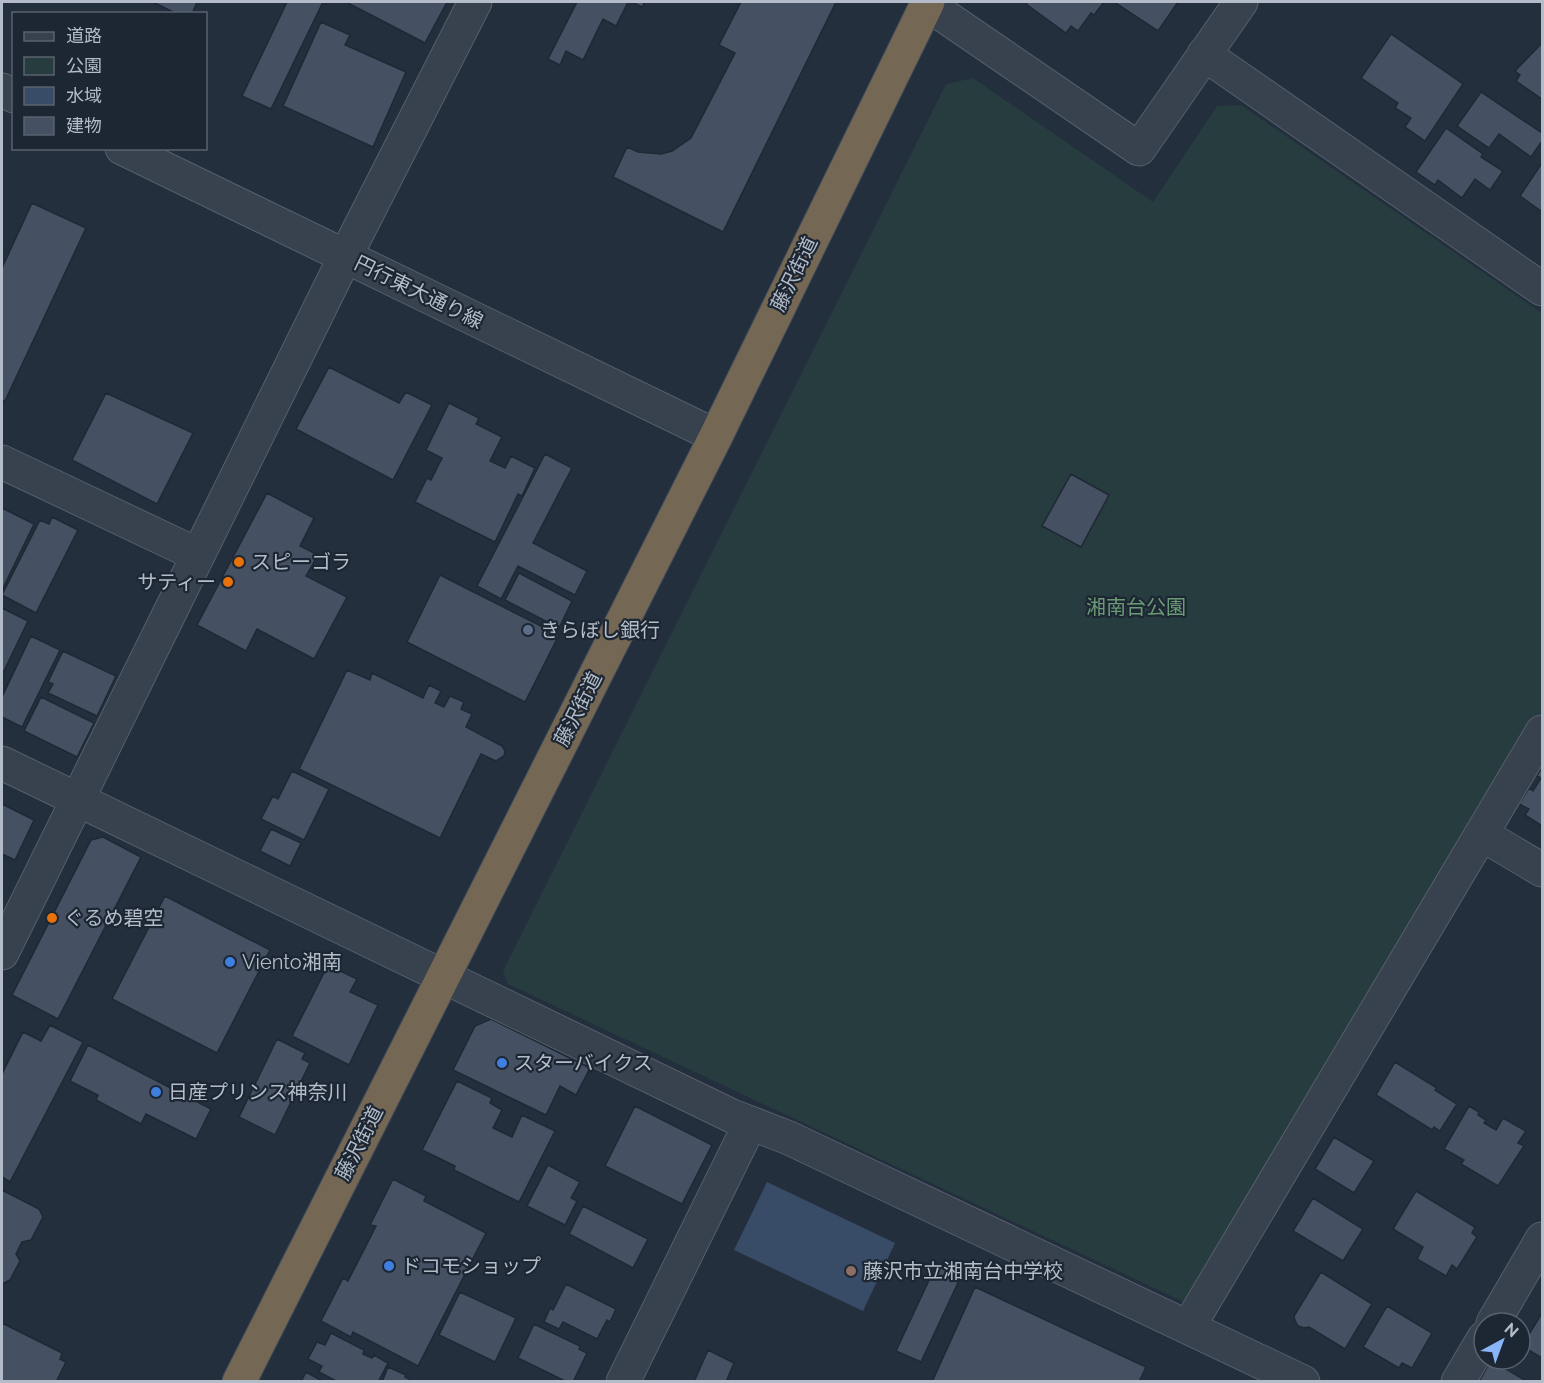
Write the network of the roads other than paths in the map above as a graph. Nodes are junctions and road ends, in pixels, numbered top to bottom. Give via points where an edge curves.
1 (475, 2) edge
2 (1241, 2) edge
3 (928, 3) edge
4 (1204, 54) junction
5 (126, 150) edge
6 (345, 257) junction
7 (1542, 289) edge
8 (716, 436) junction
9 (2, 462) edge
10 (198, 555) junction
11 (1542, 732) edge
12 (2, 763) edge
13 (77, 800) junction
14 (1483, 835) junction
15 (1542, 870) edge
16 (2, 953) edge
17 (443, 975) junction
18 (750, 1124) junction
19 (1542, 1239) edge
20 (1500, 1311) edge
21 (1189, 1326) junction
22 (1472, 1358) edge
23 (239, 1382) edge
24 (623, 1382) edge
25 (1303, 1382) edge
26 (1458, 1382) edge

1 - 6 street
2 - 4 street
3 - 4 street via 1139,149
3 - 8 highway, 藤沢街道
4 - 7 street
5 - 6 street, 円行東大通り線
6 - 8 street, 円行東大通り線
6 - 10 street
8 - 17 highway, 藤沢街道
9 - 10 street
10 - 13 street
11 - 14 street
12 - 13 street
13 - 16 street
13 - 17 street
14 - 15 street
14 - 21 street
17 - 18 street
17 - 23 highway, 藤沢街道
18 - 21 street via 800,1143
18 - 24 street
19 - 20 street
21 - 25 street
22 - 26 street

